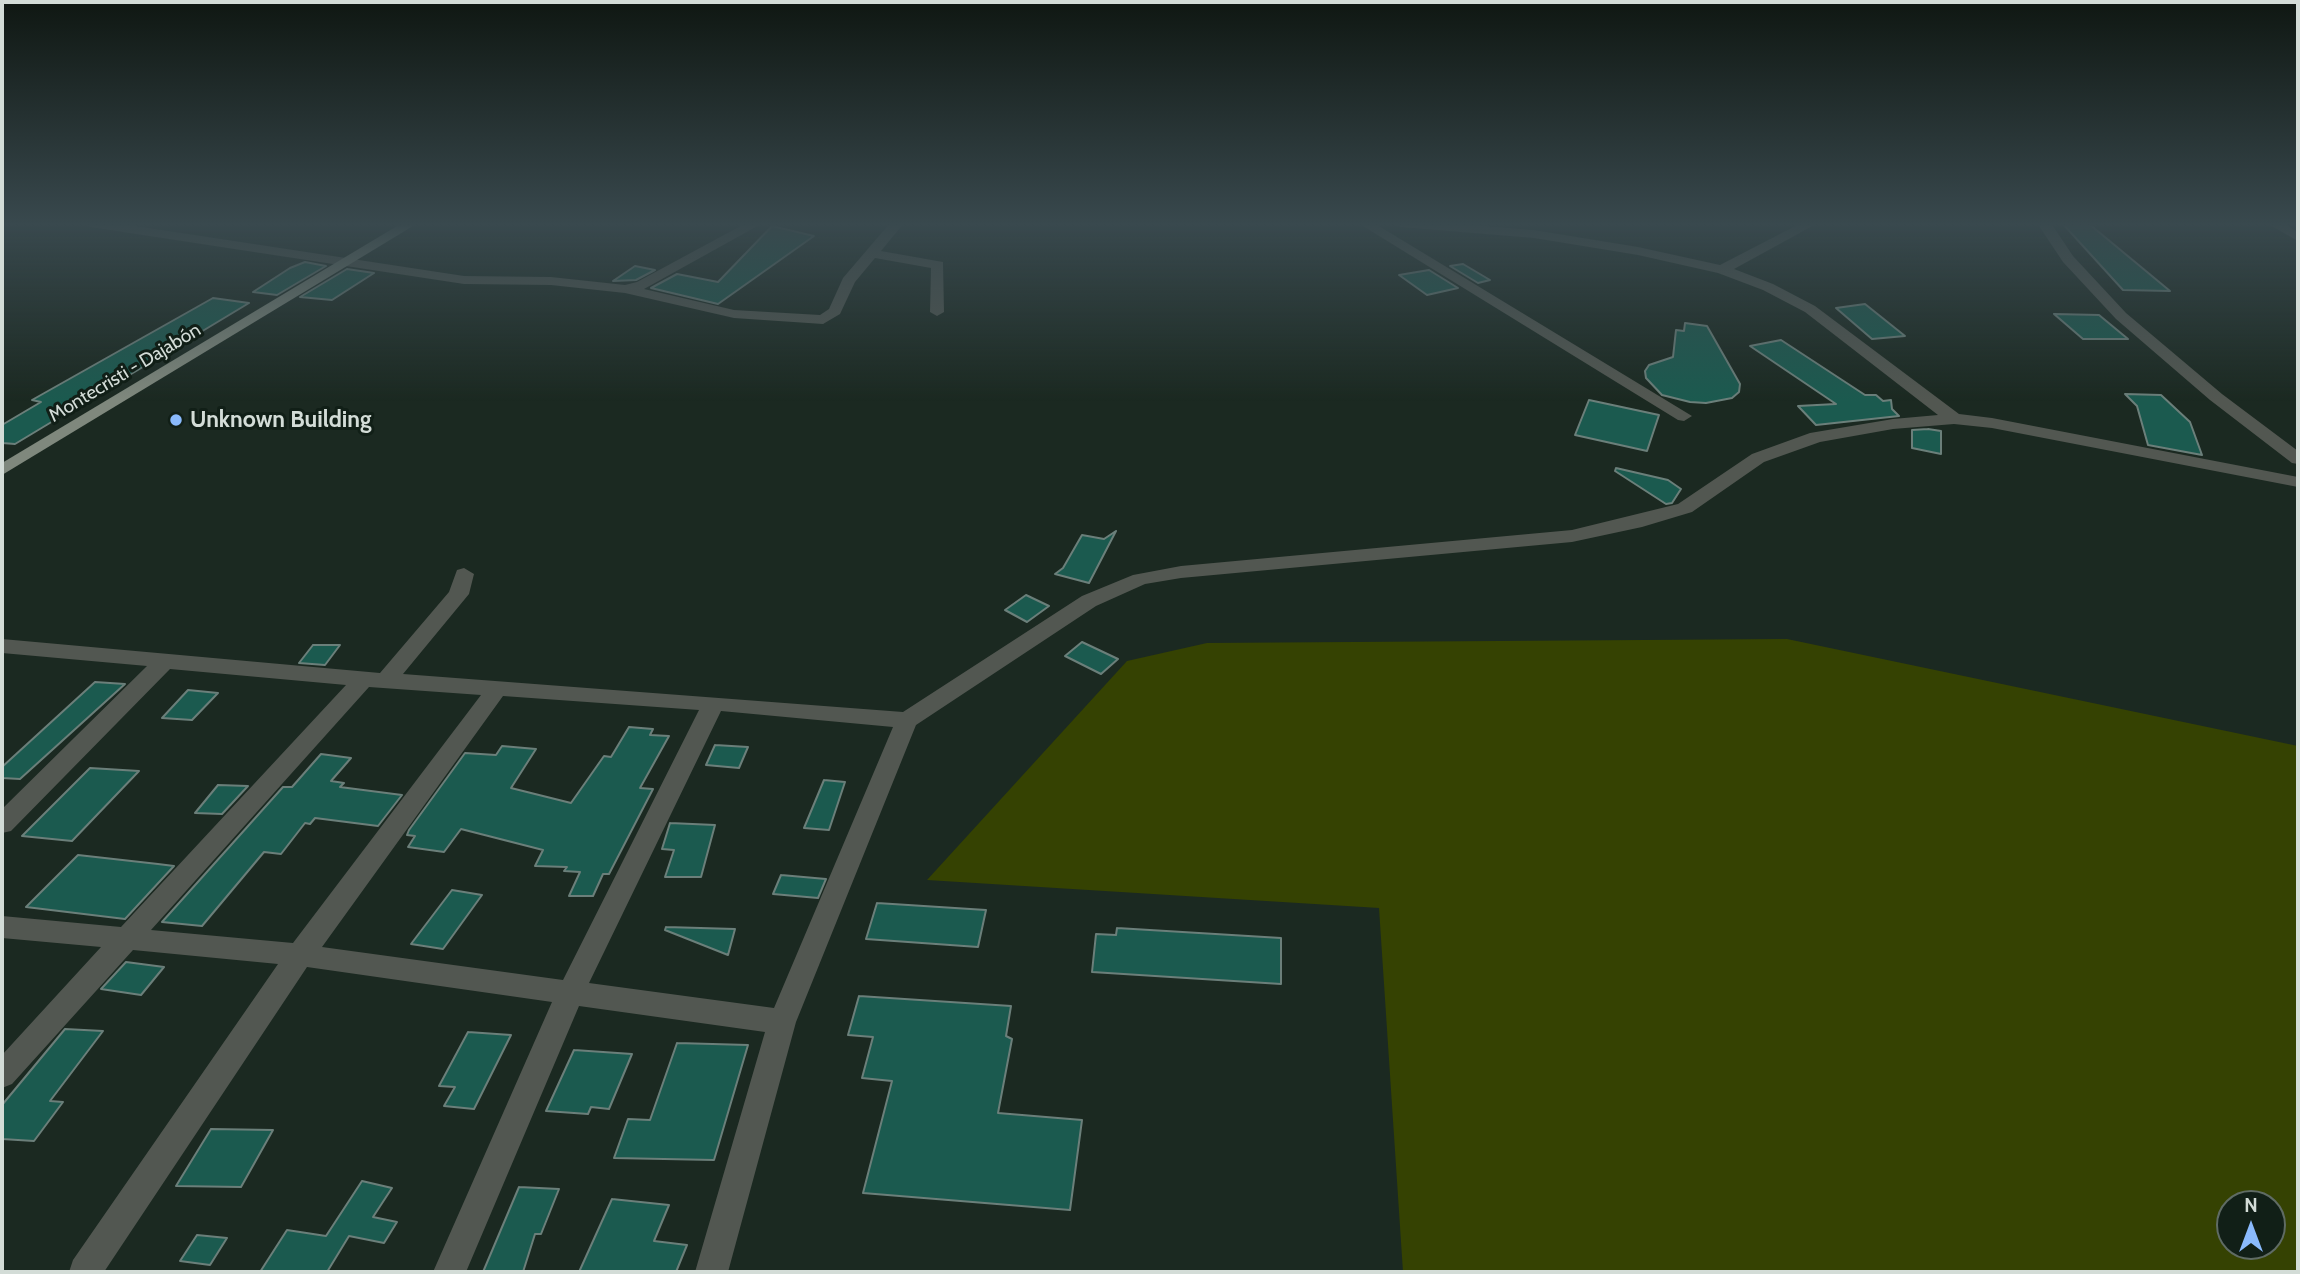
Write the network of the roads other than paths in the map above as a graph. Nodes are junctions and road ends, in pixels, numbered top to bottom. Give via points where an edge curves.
1 (313, 282) edge
2 (564, 282) edge
3 (647, 282) edge
4 (847, 282) edge
5 (938, 282) edge
6 (1463, 282) edge
7 (1756, 282) edge
8 (2089, 282) edge
9 (625, 289) junction
10 (937, 313) dead end
11 (1684, 416) dead end
12 (1954, 419) junction
13 (2298, 459) edge
14 (2, 470) edge
15 (2298, 482) edge
16 (464, 574) dead end
17 (7, 651) edge
18 (164, 660) junction
19 (375, 680) junction
20 (496, 690) junction
21 (714, 703) junction
22 (907, 720) junction
23 (2, 824) edge
24 (2, 927) edge
25 (123, 940) junction
26 (300, 955) junction
27 (570, 994) junction
28 (782, 1022) junction
29 (2, 1075) edge
30 (85, 1272) edge
31 (449, 1272) edge
32 (712, 1272) edge

1 - 14 main road, Montecristi - Dajabón
2 - 9 street
3 - 9 street
4 - 9 street via 835,311 823,320 734,314
5 - 10 street
6 - 11 street
7 - 12 street via 1810,309
8 - 13 street via 2120,316
12 - 15 street via 1992,422
12 - 22 street via 1816,437 1758,458 1685,508 1585,533 1140,579 1089,601
16 - 19 street via 459,594
17 - 18 street
18 - 19 street
18 - 23 street
19 - 20 street
19 - 25 street
20 - 21 street
20 - 26 street
21 - 22 street
21 - 27 street
22 - 28 street
24 - 25 street
25 - 26 street
25 - 29 street
26 - 27 street
26 - 30 street
27 - 28 street
27 - 31 street
28 - 32 street

